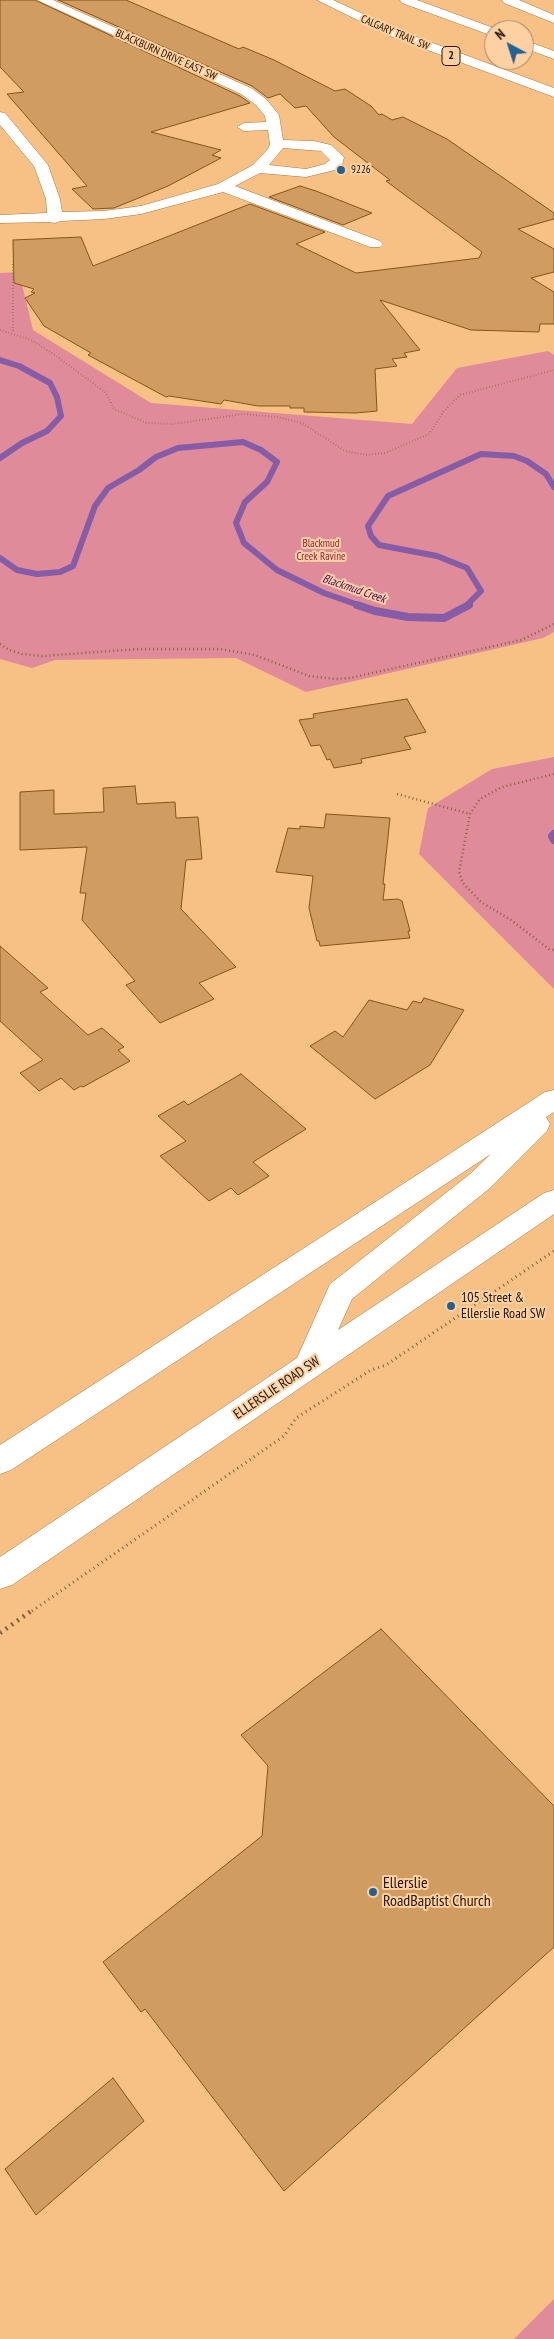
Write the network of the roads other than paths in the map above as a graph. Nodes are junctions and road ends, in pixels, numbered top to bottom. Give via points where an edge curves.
1 (43, 0) edge
2 (323, 0) edge
3 (406, 0) edge
4 (508, 0) edge
5 (350, 14) junction
6 (554, 20) edge
7 (484, 28) edge
8 (534, 48) edge
9 (554, 56) edge
10 (452, 69) dead end
11 (554, 93) edge
12 (0, 116) edge
13 (275, 126) junction
14 (244, 127) dead end
15 (277, 144) junction
16 (258, 168) junction
17 (223, 187) junction
18 (55, 218) junction
19 (6, 219) edge
20 (375, 244) dead end
21 (554, 1100) edge
22 (554, 1107) edge
23 (554, 1200) edge
24 (308, 1367) junction
25 (0, 1461) edge
26 (0, 1575) edge

1 - 13 main road, BLACKBURN DRIVE EAST SW via 246,91 267,108
2 - 5 main road, CALGARY TRAIL SW / 2
3 - 7 main road
4 - 6 main road
5 - 10 main road via 388,41
5 - 11 main road, CALGARY TRAIL SW / 2
8 - 9 main road
12 - 18 main road via 43,170 53,198
13 - 14 main road
13 - 15 main road, BLACKBURN DRIVE EAST SW
15 - 16 main road
15 - 16 main road via 326,148 337,157 337,162 306,173
16 - 17 main road
17 - 18 main road via 141,210
17 - 20 main road
18 - 19 main road
21 - 25 main road
22 - 24 main road via 480,1181 340,1292
23 - 24 main road, ELLERSLIE ROAD SW
24 - 26 main road, ELLERSLIE ROAD SW

